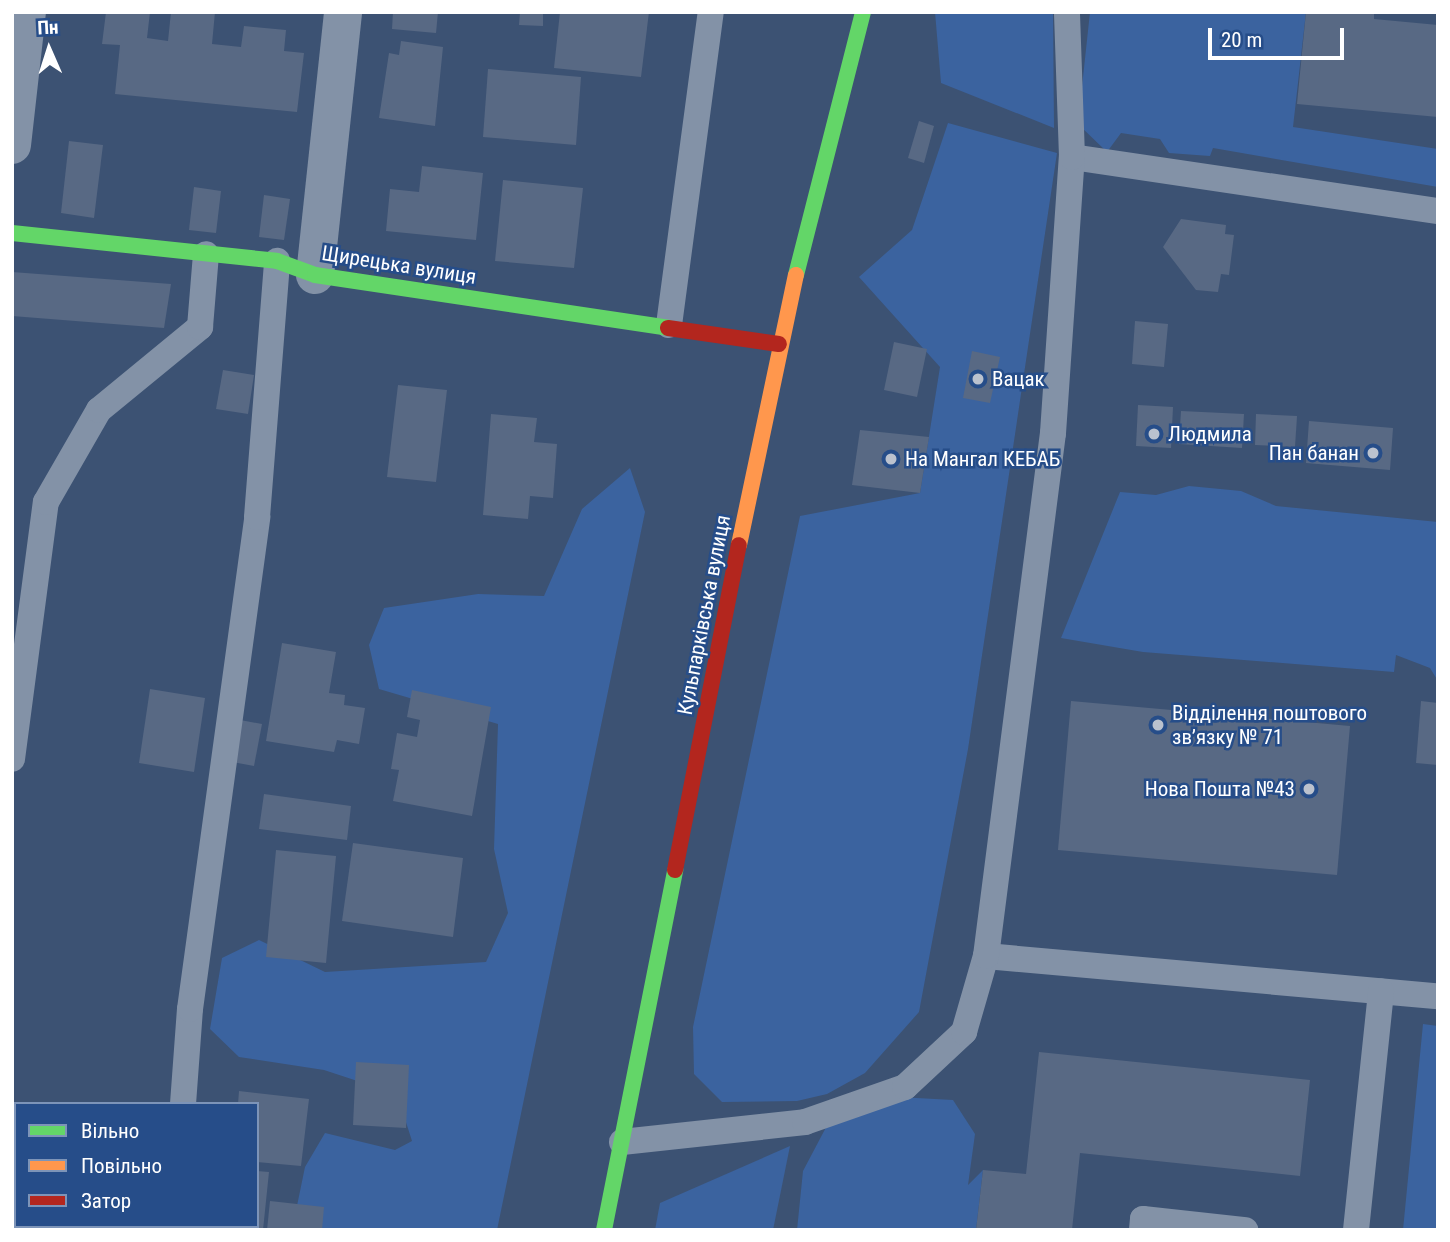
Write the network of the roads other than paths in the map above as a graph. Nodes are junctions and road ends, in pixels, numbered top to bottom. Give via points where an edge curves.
1 (27, 12) edge
2 (343, 12) edge
3 (711, 12) edge
4 (863, 12) edge
5 (1067, 12) edge
6 (12, 145) edge
7 (1072, 157) junction
8 (1438, 211) edge
9 (12, 233) edge
10 (206, 254) junction
11 (276, 261) junction
12 (315, 275) junction
13 (669, 325) junction
14 (779, 344) junction
15 (12, 759) edge
16 (986, 956) junction
17 (1381, 991) junction
18 (1438, 996) edge
19 (183, 1102) edge
20 (622, 1142) junction
21 (604, 1230) edge
22 (1142, 1230) edge
23 (1245, 1230) edge
24 (1356, 1230) edge

1 - 6 street
2 - 12 street
3 - 13 lane
4 - 14 main road, Кульпарківська вулиця
5 - 7 lane
7 - 8 lane
7 - 16 lane via 1053,433
9 - 10 main road, Щирецька вулиця
10 - 11 main road, Щирецька вулиця
10 - 15 lane via 200,327 99,410 46,502
11 - 12 main road, Щирецька вулиця
11 - 19 lane via 257,517 190,1009
12 - 13 main road, Щирецька вулиця
13 - 14 main road, Щирецька вулиця
14 - 20 main road, Кульпарківська вулиця
16 - 17 lane
16 - 20 lane via 964,1032 905,1087 805,1122
17 - 18 lane
17 - 24 lane
20 - 21 main road, Кульпарківська вулиця
22 - 23 lane via 1143,1219

